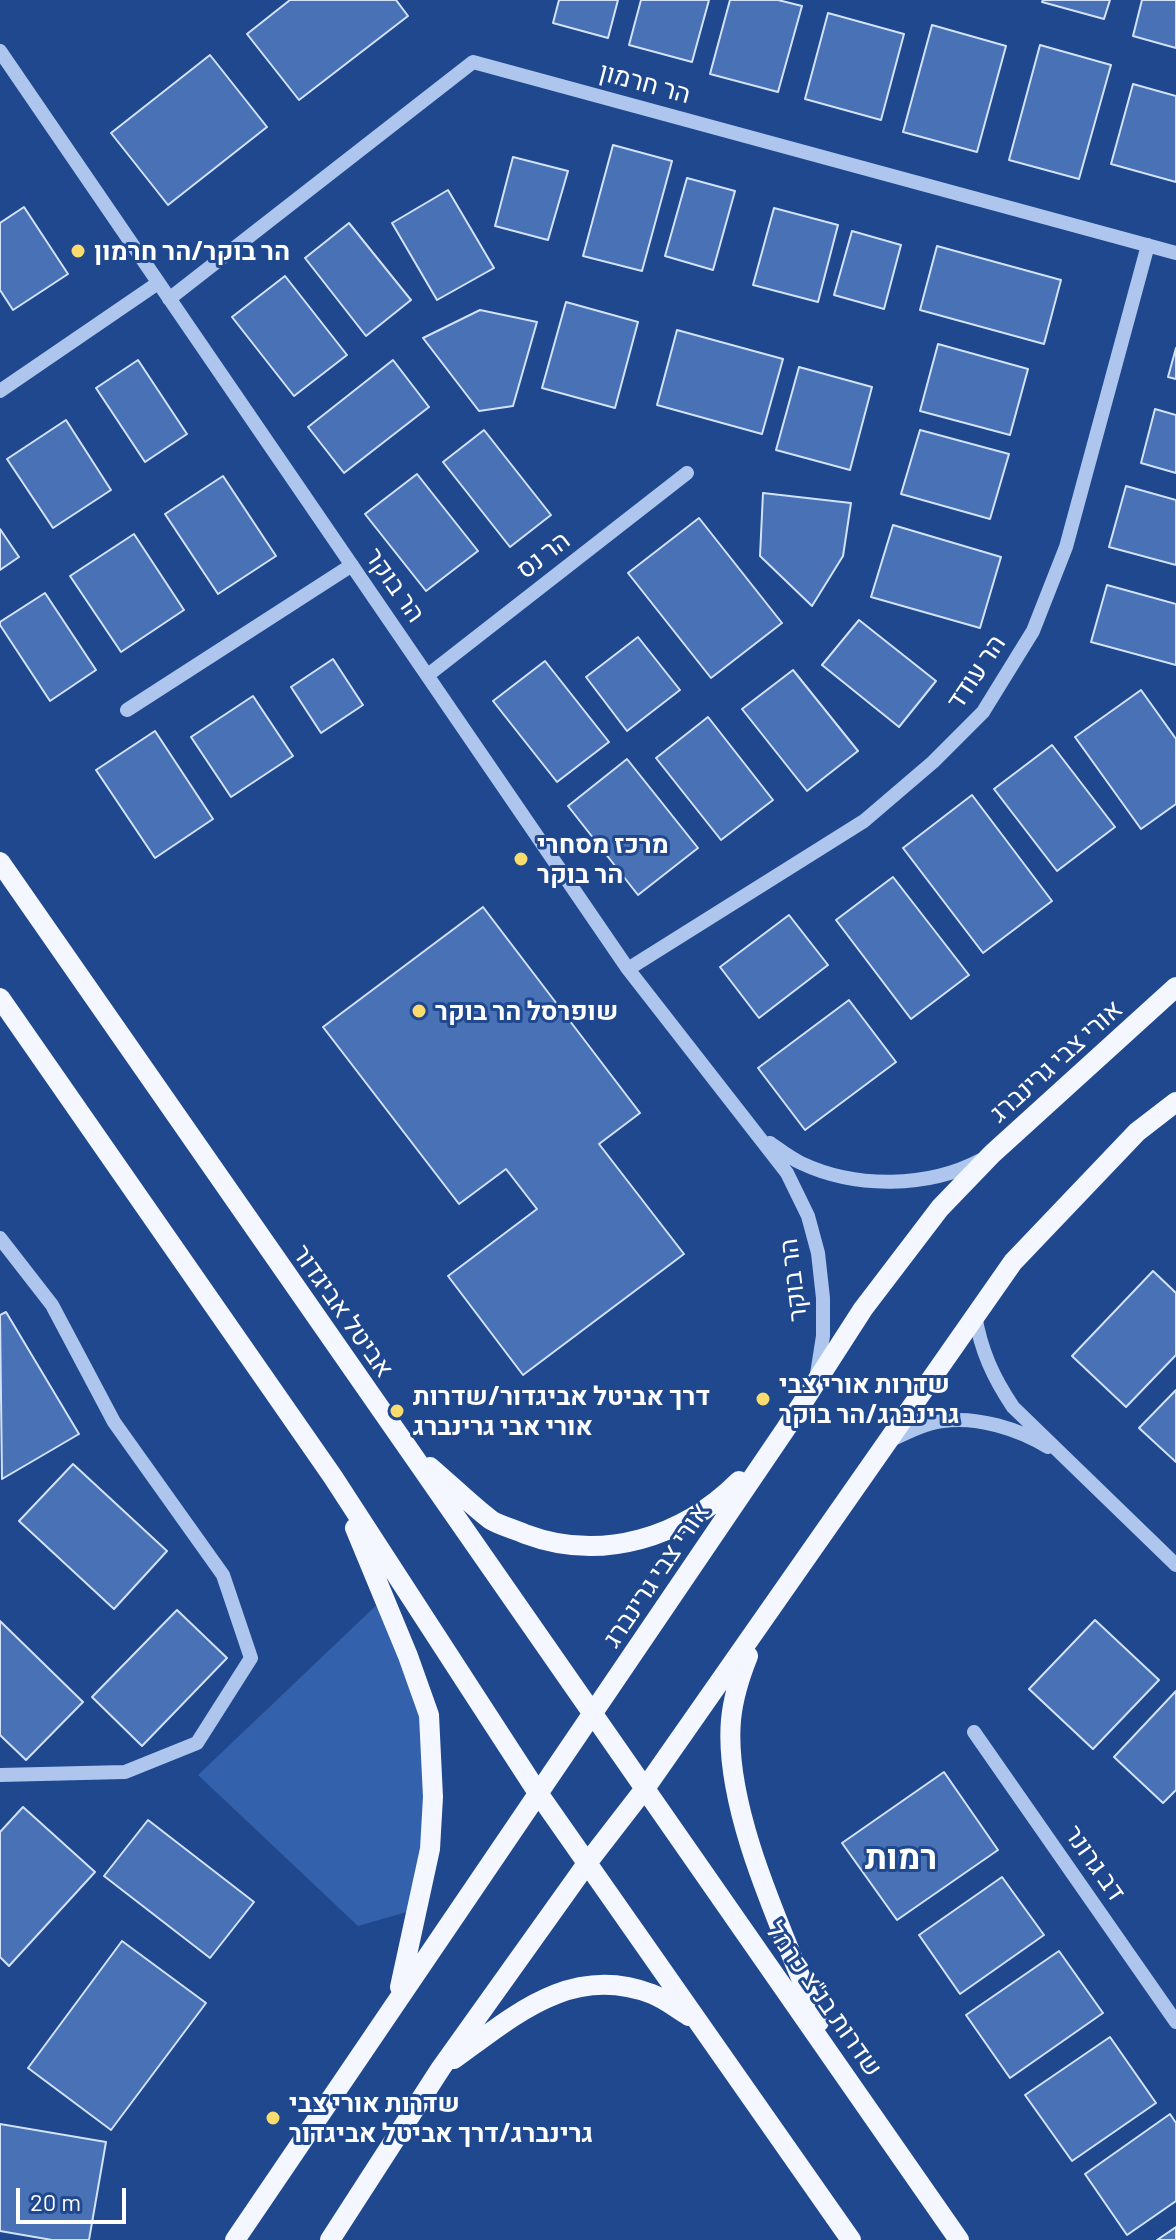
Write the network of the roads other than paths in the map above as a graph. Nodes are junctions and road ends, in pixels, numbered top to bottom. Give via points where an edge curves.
1 (0, 51) edge
2 (1148, 245) junction
3 (1176, 253) edge
4 (158, 283) junction
5 (169, 299) junction
6 (0, 391) edge
7 (687, 473) dead end
8 (352, 565) junction
9 (428, 675) junction
10 (127, 710) dead end
11 (0, 862) edge
12 (628, 969) junction
13 (1176, 987) edge
14 (0, 998) edge
15 (1176, 1102) edge
16 (763, 1139) junction
17 (992, 1154) junction
18 (0, 1238) edge
19 (975, 1315) junction
20 (816, 1379) junction
21 (787, 1427) junction
22 (887, 1441) junction
23 (406, 1446) junction
24 (1068, 1461) junction
25 (333, 1477) junction
26 (1176, 1565) edge
27 (764, 1620) junction
28 (594, 1713) junction
29 (974, 1732) dead end
30 (0, 1775) edge
31 (646, 1787) junction
32 (538, 1793) junction
33 (588, 1862) junction
34 (398, 1999) junction
35 (696, 2020) junction
36 (1176, 2022) edge
37 (833, 2055) junction
38 (441, 2068) junction
39 (235, 2240) edge
40 (330, 2240) edge
41 (851, 2240) edge
42 (959, 2240) edge

1 - 4 street, הר בוקר
2 - 3 street, הר חרמון
2 - 5 street, הר חרמון via 473,62
2 - 12 street, הר עודד via 1066,547 1033,631 983,712 864,821
4 - 5 street, הר בוקר
4 - 6 street
5 - 8 street, הר בוקר
7 - 9 street, הר נס
8 - 9 street, הר בוקר
8 - 10 street
9 - 12 street, הר בוקר
11 - 23 main road, אביטל אביגדור
12 - 16 street, הר בוקר
13 - 17 main road, אורי צבי גרינברג
14 - 25 main road
15 - 19 main road via 1137,1132 1013,1262
16 - 17 street, הר בוקר via 801,1163 873,1181 941,1176
16 - 20 street, הר בוקר via 808,1216 818,1253 823,1324
17 - 20 main road, אורי צבי גרינברג via 940,1208
18 - 30 street via 52,1305 114,1422 223,1575 251,1658 197,1743 125,1772
19 - 22 main road
19 - 24 street via 992,1376 1013,1407
20 - 21 main road, אורי צבי גרינברג
21 - 23 main road via 722,1498 674,1529 627,1544 548,1543 493,1521
21 - 28 main road, אורי צבי גרינברג
22 - 24 street via 943,1421 969,1421 1004,1427
22 - 27 main road
23 - 28 main road, אביטל אביגדור
24 - 26 street
25 - 32 main road
25 - 34 main road via 429,1715 430,1849
27 - 31 main road
27 - 37 main road via 738,1680 731,1761 752,1851
28 - 31 main road, אביטל אביגדור
28 - 32 main road, אורי צבי גרינברג
29 - 36 street, דב גרונר
31 - 33 main road
31 - 37 main road, שדרות בנ"צ כרמל
32 - 33 main road
32 - 34 main road, אורי צבי גרינברג
33 - 35 main road
33 - 38 main road
34 - 39 main road, אורי צבי גרינברג
35 - 38 main road via 653,1994 607,1983 570,1988 529,2005
35 - 41 main road
37 - 42 main road, שדרות בנ"צ כרמל
38 - 40 main road

